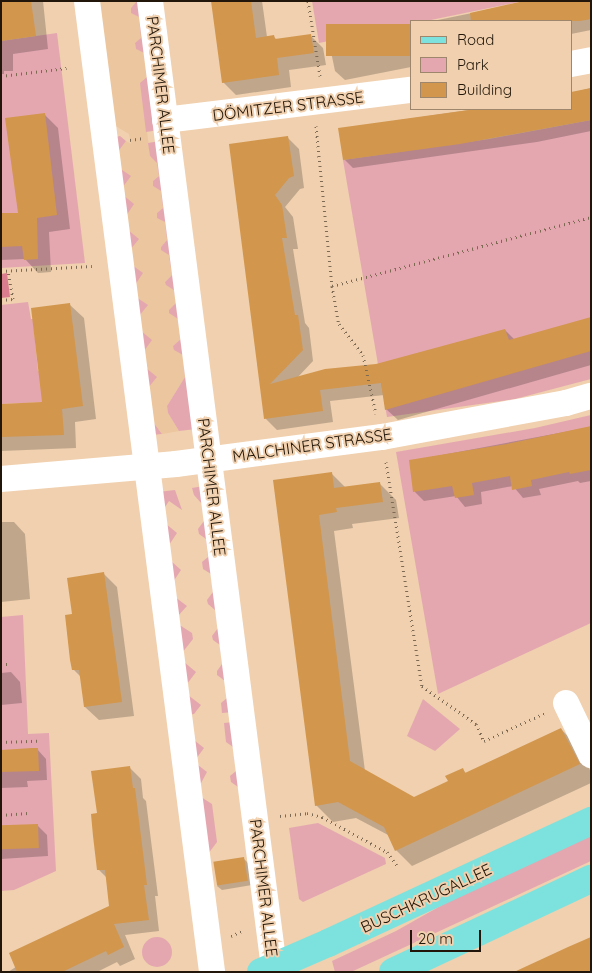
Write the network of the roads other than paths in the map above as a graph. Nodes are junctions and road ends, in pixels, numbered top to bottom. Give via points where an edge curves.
1 (87, 1) edge
2 (150, 1) edge
3 (591, 60) edge
4 (572, 64) edge
5 (410, 90) edge
6 (165, 120) junction
7 (591, 396) edge
8 (209, 459) junction
9 (147, 467) junction
10 (1, 479) edge
11 (566, 703) road end
12 (591, 755) edge
13 (591, 821) edge
14 (591, 879) edge
15 (269, 970) edge
16 (212, 972) edge
17 (393, 972) edge

1 - 9 street
2 - 6 street, PARCHIMER ALLEE
3 - 4 street
5 - 6 street, DÖMITZER STRASSE
6 - 8 street, PARCHIMER ALLEE
7 - 8 street, MALCHINER STRASSE via 382,436
8 - 9 street, MALCHINER STRASSE
8 - 15 street, PARCHIMER ALLEE via 255,820
9 - 10 street, MALCHINER STRASSE
9 - 16 street
11 - 12 street
13 - 15 main road, BUSCHKRUGALLEE
14 - 17 main road

